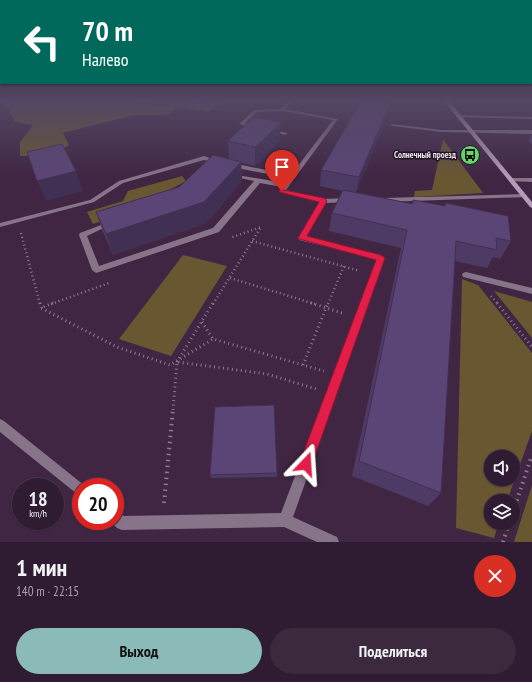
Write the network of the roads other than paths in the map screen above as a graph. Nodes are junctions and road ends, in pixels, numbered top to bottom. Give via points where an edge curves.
1 (252, 126) edge
2 (330, 126) edge
3 (402, 126) edge
4 (466, 126) edge
5 (471, 132) junction
6 (532, 132) edge
7 (285, 133) dead end
8 (228, 174) edge
9 (292, 177) junction
10 (511, 180) junction
11 (532, 180) edge
12 (258, 181) junction
13 (286, 185) junction
14 (524, 196) junction
15 (355, 200) edge
16 (378, 200) edge
17 (324, 201) junction
18 (532, 206) edge
19 (119, 219) edge
20 (0, 225) edge
21 (466, 275) dead end
22 (532, 291) edge
23 (0, 425) edge
24 (72, 483) edge
25 (285, 520) junction
26 (124, 522) edge
27 (332, 542) edge

1 - 7 lane
2 - 9 lane
3 - 5 lane via 442,132
4 - 5 street
5 - 6 lane
5 - 10 street
8 - 12 lane
9 - 13 lane
9 - 20 lane via 204,158 121,182 92,201
10 - 11 lane
10 - 14 street
12 - 13 lane
12 - 19 lane via 216,230 96,270 83,235
13 - 17 lane via 282,191
14 - 16 lane
14 - 18 street
15 - 17 lane
17 - 25 lane via 302,238 381,258
21 - 22 lane
23 - 24 lane
25 - 26 lane
25 - 27 lane

